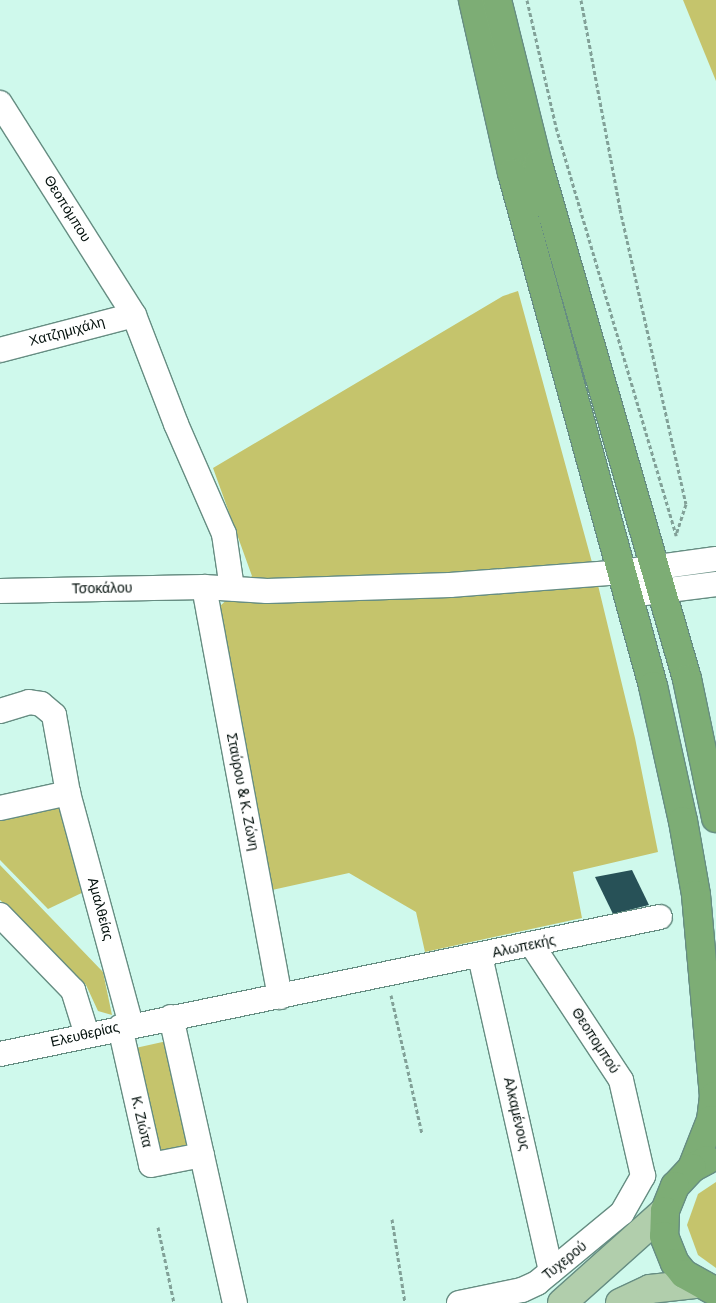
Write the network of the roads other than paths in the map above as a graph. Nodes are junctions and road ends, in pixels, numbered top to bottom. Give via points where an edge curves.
1 (473, 0) edge
2 (497, 0) edge
3 (0, 103) edge
4 (134, 315) junction
5 (0, 350) edge
6 (716, 559) edge
7 (659, 578) junction
8 (626, 584) junction
9 (716, 584) edge
10 (204, 587) junction
11 (232, 588) junction
12 (0, 591) edge
13 (0, 711) edge
14 (68, 792) junction
15 (0, 808) edge
16 (716, 818) edge
17 (0, 915) edge
18 (660, 917) dead end
19 (532, 945) junction
20 (480, 956) junction
21 (280, 997) junction
22 (171, 1017) junction
23 (126, 1026) junction
24 (87, 1035) junction
25 (0, 1054) edge
26 (202, 1154) junction
27 (704, 1162) edge
28 (642, 1176) joint
29 (665, 1211) junction
30 (551, 1272) junction
31 (706, 1288) edge
32 (235, 1303) edge
33 (459, 1303) edge
34 (562, 1303) edge
35 (620, 1303) edge

1 - 8 highway via 515,182
2 - 7 highway via 538,164
3 - 4 street, Θεοπόμπου
4 - 5 street, Χατζημιχάλη
4 - 11 street, Θεοπόμπου via 176,424 224,534
6 - 7 street
7 - 8 street, Τσοκάλου
7 - 9 street
7 - 16 highway via 698,726
8 - 11 street, Τσοκάλου via 267,591
8 - 27 highway via 675,779 698,913 714,1096
10 - 11 street, Τσοκάλου
10 - 12 street, Τσοκάλου
10 - 21 street, Σταύρου & Κ. Ζώνη
13 - 14 street, Αμαλθείας via 29,702 41,704 54,715
14 - 15 street
14 - 23 street, Αμαλθείας
17 - 24 street via 73,990
18 - 19 street, Αλωπεκής
19 - 20 street, Αλωπεκής
19 - 28 street, Θεοπομπού via 621,1080
20 - 21 street, Αλωπεκής
20 - 30 street, Αλκαμένους
21 - 22 street, Αλωπεκής
22 - 23 street, Ελευθερίας
22 - 26 street
23 - 24 street, Ελευθερίας
23 - 26 street, Κ. Ζιώτα via 151,1165
24 - 25 street, Ελευθερίας
26 - 32 street
27 - 29 highway via 675,1186
28 - 30 street, Τυχερού via 622,1213
29 - 31 highway via 664,1236 668,1250 684,1274
29 - 34 main road
30 - 33 street, Τυχερού via 532,1287
31 - 35 main road via 643,1291

